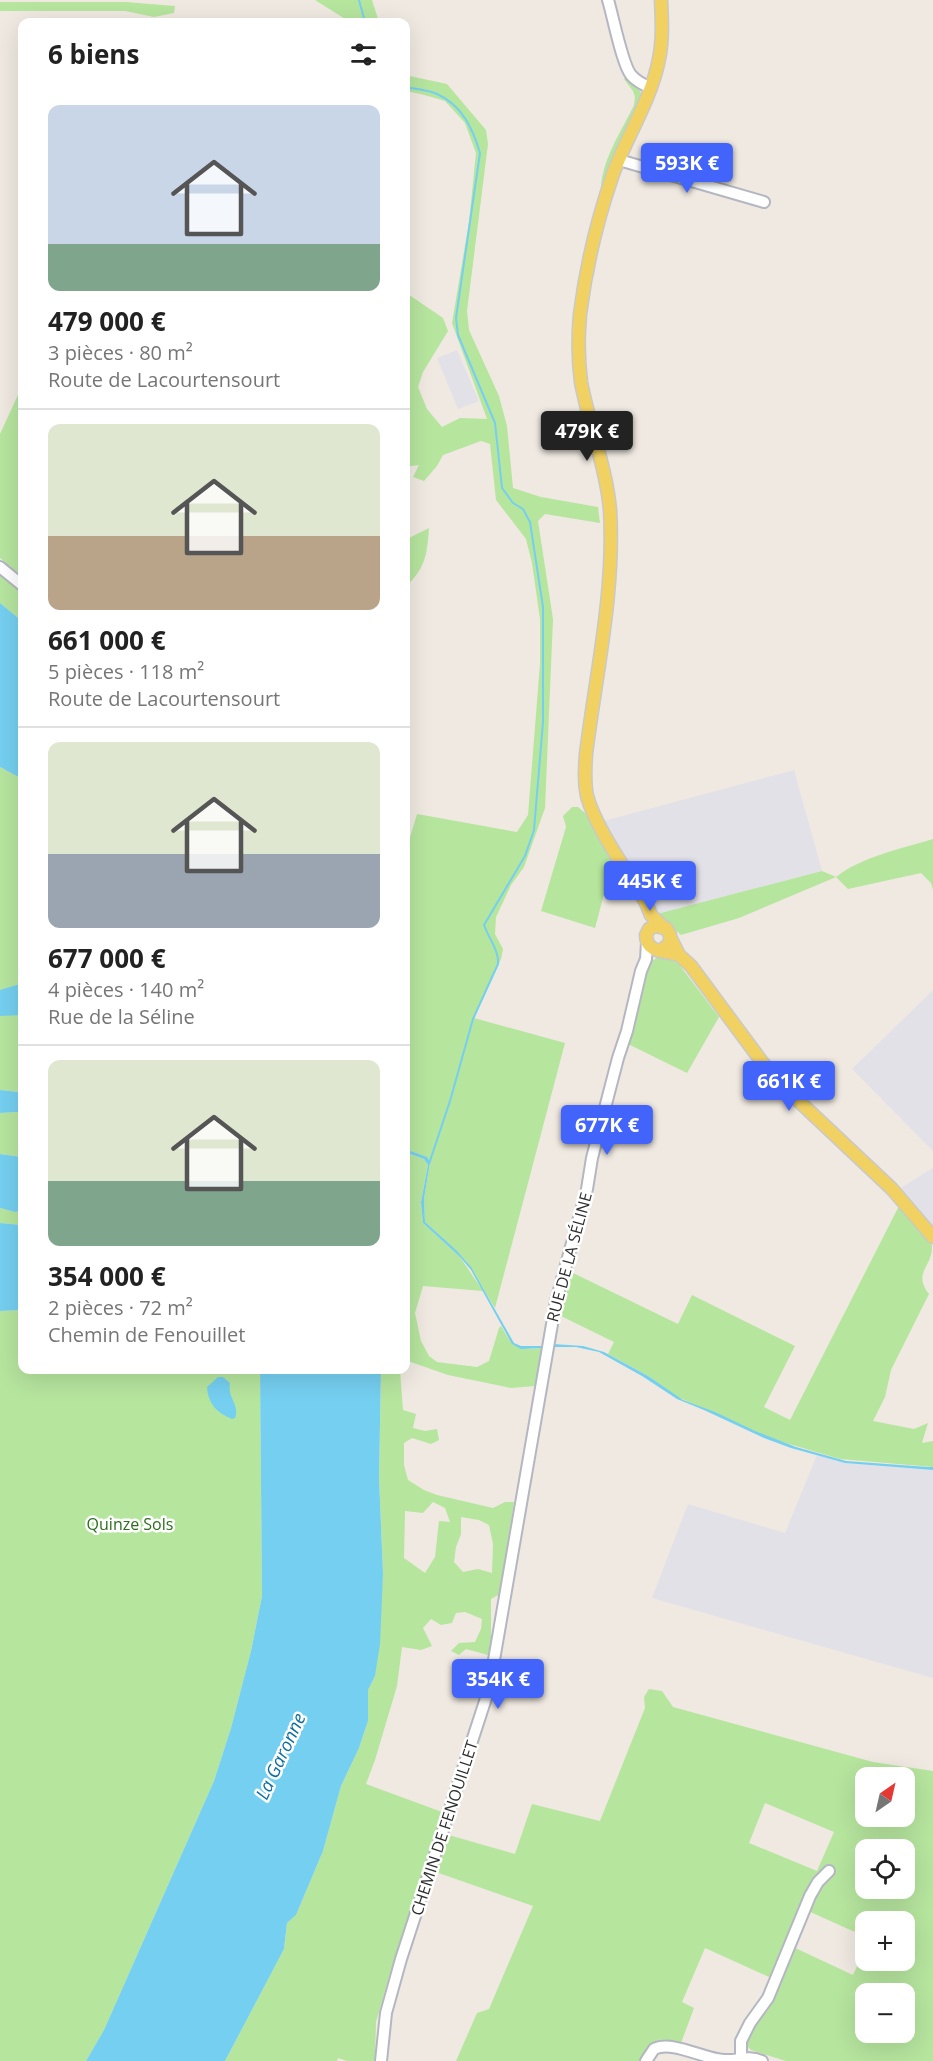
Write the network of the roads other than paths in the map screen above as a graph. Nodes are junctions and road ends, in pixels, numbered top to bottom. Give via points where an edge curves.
1 (608, 0) edge
2 (661, 0) edge
3 (651, 88) junction
4 (619, 160) junction
5 (764, 202) dead end
6 (0, 567) edge
7 (18, 582) edge
8 (651, 915) junction
9 (662, 926) junction
10 (647, 937) junction
11 (671, 939) junction
12 (661, 950) junction
13 (679, 954) junction
14 (646, 959) junction
15 (933, 1237) edge
16 (547, 1346) joint
17 (829, 1871) dead end
18 (741, 2058) junction
19 (381, 2061) edge
20 (646, 2061) edge
21 (762, 2061) edge

1 - 3 street via 624,63 635,79
2 - 3 main road via 661,44
3 - 4 main road
4 - 5 street
4 - 8 main road via 590,256 579,334 582,383 610,512 608,611 585,777 598,823
6 - 7 street
8 - 9 main road
8 - 10 main road
9 - 10 main road via 652,927
9 - 11 main road
10 - 12 main road via 650,948
10 - 14 street, RUE DE LA SÉLINE
11 - 12 main road
11 - 13 main road
12 - 13 main road
12 - 14 street
13 - 15 main road via 781,1083 892,1189
14 - 16 street, RUE DE LA SÉLINE
16 - 19 street, CHEMIN DE FENOUILLET via 489,1689 401,1959 387,2013
17 - 18 street via 810,1896 768,1998 741,2041
18 - 20 street via 721,2060 666,2046 654,2049
18 - 21 street

